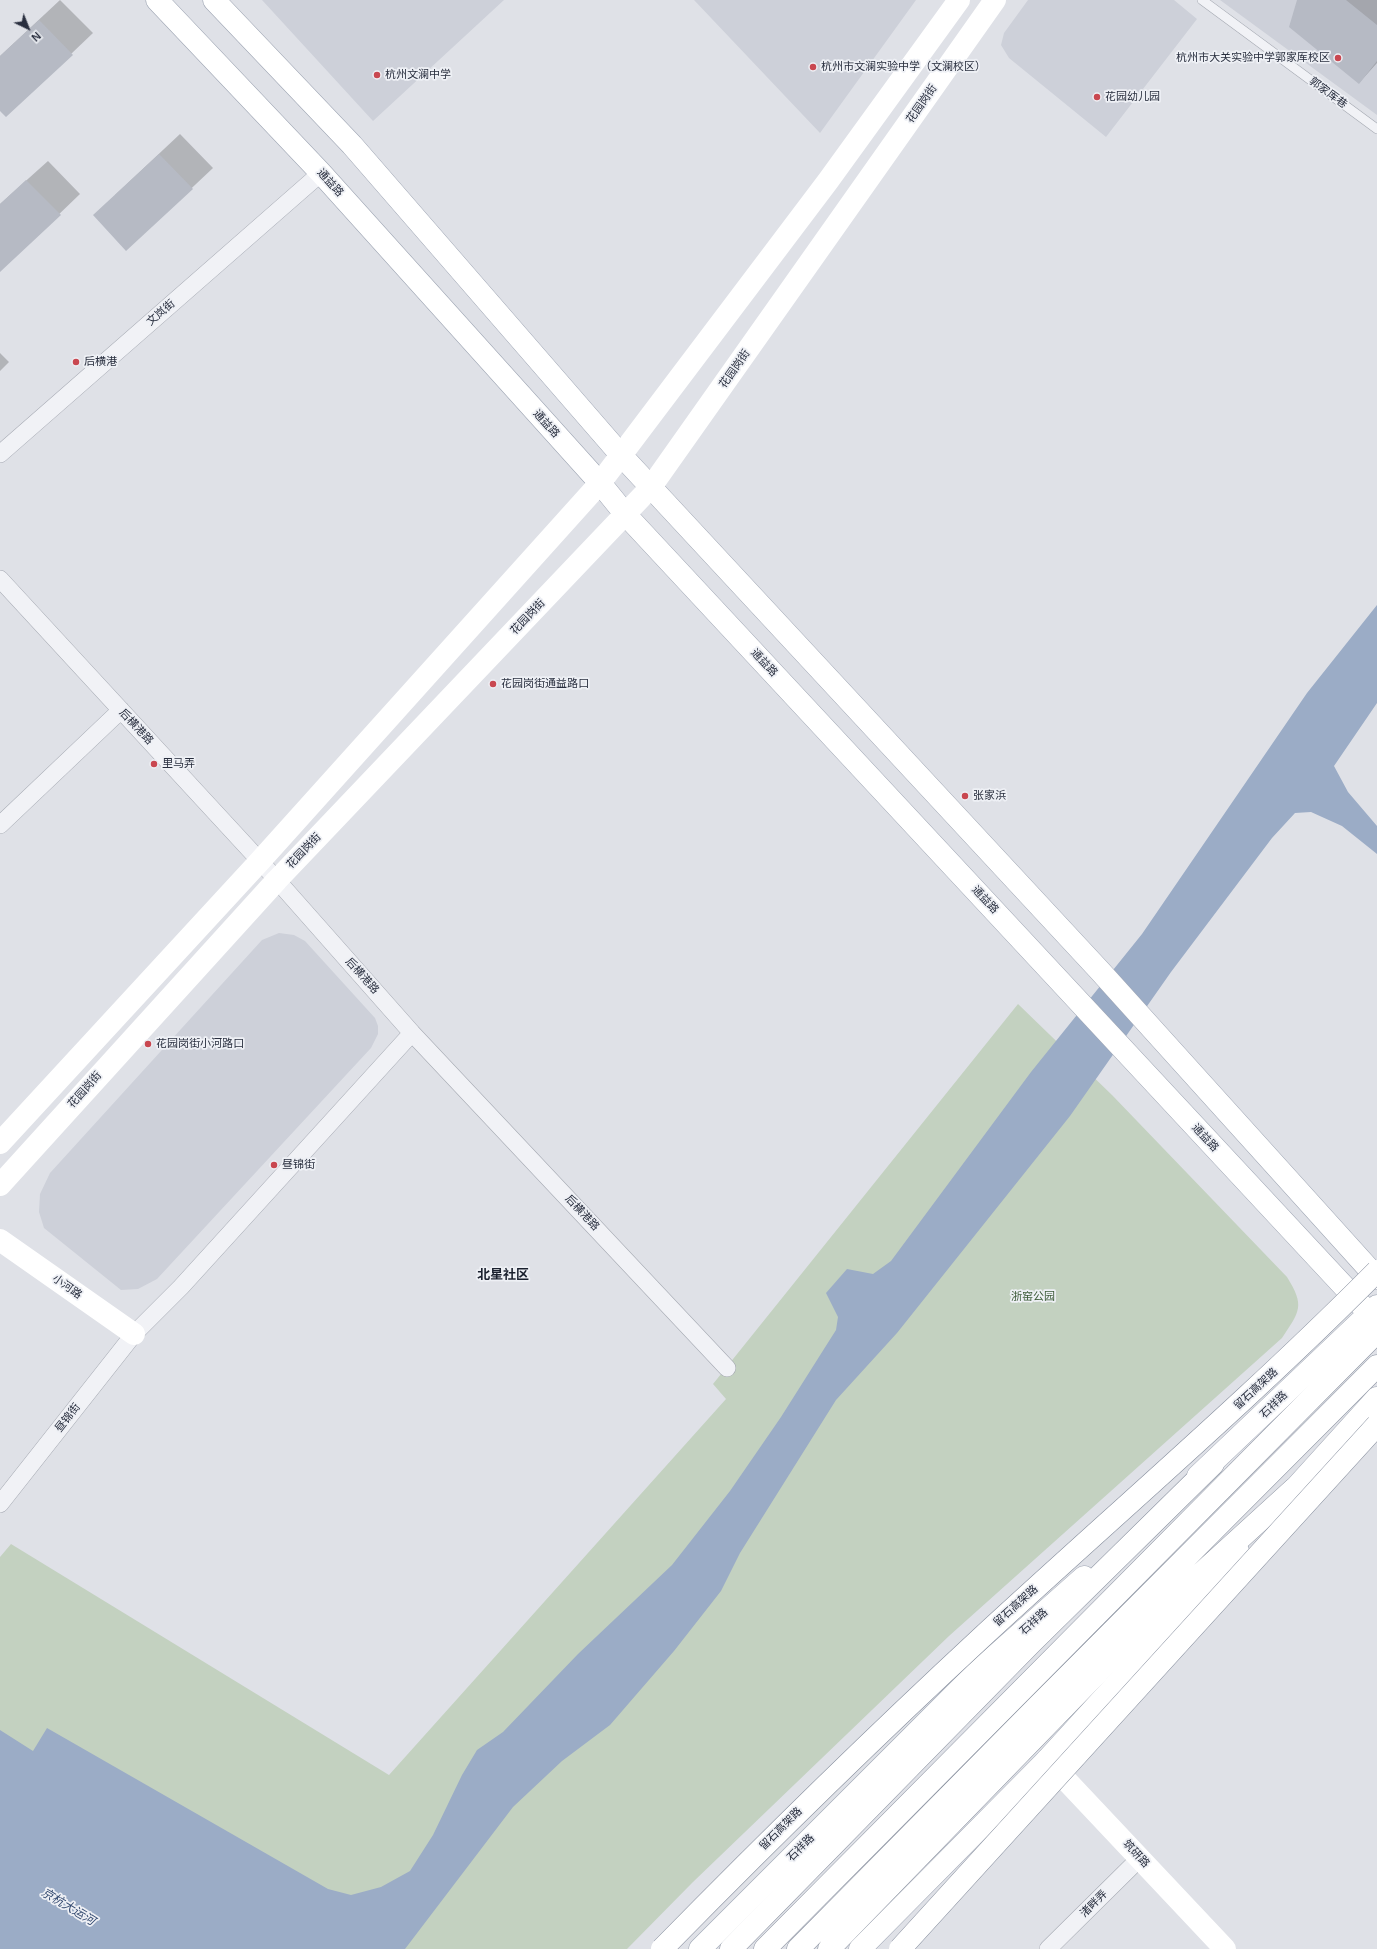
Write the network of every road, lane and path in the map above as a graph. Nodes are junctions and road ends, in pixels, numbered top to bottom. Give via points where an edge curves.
1 (157, 0) edge
2 (214, 0) edge
3 (959, 0) edge
4 (995, 0) edge
5 (1202, 0) edge
6 (1377, 129) edge
7 (321, 173) junction
8 (0, 454) edge
9 (621, 456) junction
10 (600, 483) junction
11 (651, 487) junction
12 (626, 515) junction
13 (0, 579) edge
14 (121, 710) junction
15 (0, 825) edge
16 (260, 861) junction
17 (277, 880) junction
18 (412, 1033) junction
19 (0, 1143) edge
20 (0, 1185) edge
21 (0, 1240) edge
22 (1377, 1271) edge
23 (1377, 1278) edge
24 (1375, 1318) edge
25 (134, 1334) junction
26 (1377, 1366) edge
27 (727, 1368) dead end
28 (1377, 1398) edge
29 (1377, 1425) edge
30 (1213, 1464) junction
31 (1294, 1489) junction
32 (0, 1504) edge
33 (1047, 1760) junction
34 (1140, 1858) junction
35 (662, 1949) edge
36 (700, 1949) edge
37 (731, 1949) edge
38 (765, 1949) edge
39 (798, 1949) edge
40 (828, 1949) edge
41 (860, 1949) edge
42 (900, 1949) edge
43 (1048, 1949) edge
44 (1225, 1949) edge

1 - 7 main road, 通益路
2 - 9 main road via 352,146
3 - 9 main road via 828,182
4 - 11 main road, 花园岗街
5 - 6 lane, 郭家厍巷
7 - 8 street, 文岚街
7 - 10 main road, 通益路
9 - 10 main road
9 - 11 main road
10 - 12 main road, 通益路
10 - 16 main road
11 - 12 main road, 花园岗街
11 - 23 main road via 1148,1023
12 - 17 main road, 花园岗街
12 - 24 main road, 通益路
13 - 14 street, 后横港路
14 - 15 street
14 - 16 street, 后横港路
16 - 17 street, 后横港路
16 - 19 main road
17 - 18 street, 后横港路
17 - 20 main road, 花园岗街
18 - 25 street, 昼锦街 via 181,1288
18 - 27 street, 后横港路
21 - 25 main road, 小河路
22 - 35 main road, 留石高架路, bridge via 1308,1340 982,1637 845,1766
24 - 30 main road, 石祥路
24 - 38 main road
25 - 32 street, 昼锦街
26 - 39 main road
28 - 31 main road
29 - 42 main road, bridge
30 - 36 main road, 石祥路 via 978,1671
30 - 37 main road via 1031,1644
31 - 33 main road
31 - 40 main road via 1137,1632
33 - 34 main road, 筑研路
33 - 41 main road
34 - 43 street, 渚畔弄
34 - 44 main road, 筑研路

